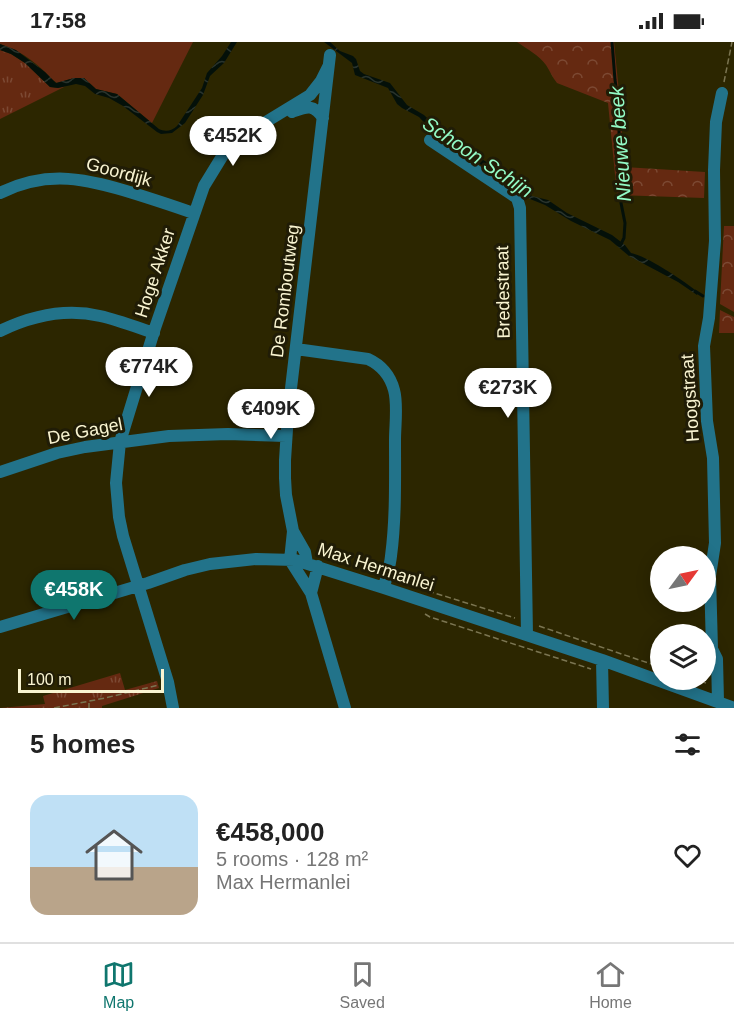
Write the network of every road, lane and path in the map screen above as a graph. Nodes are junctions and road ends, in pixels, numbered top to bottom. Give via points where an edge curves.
1 (732, 42) edge
2 (329, 61) joint
3 (722, 90) joint
4 (323, 118) junction
5 (271, 119) junction
6 (429, 140) dead end
7 (0, 193) edge
8 (193, 213) junction
9 (0, 331) edge
10 (154, 333) junction
11 (296, 349) junction
12 (286, 436) junction
13 (120, 442) junction
14 (0, 472) edge
15 (293, 531) junction
16 (290, 560) junction
17 (312, 565) junction
18 (138, 586) junction
19 (384, 588) junction
20 (425, 591) dead end
21 (311, 593) junction
22 (522, 620) dead end
23 (0, 627) edge
24 (529, 629) junction
25 (602, 660) junction
26 (650, 664) edge
27 (168, 682) junction
28 (718, 701) junction
29 (89, 702) junction
30 (54, 708) edge
31 (89, 708) edge
32 (173, 708) edge
33 (345, 708) edge
34 (603, 708) edge
35 (734, 708) edge

1 - 3 path
2 - 4 street, De Romboutweg
2 - 5 street, Hoge Akker via 310,95
3 - 28 street, Hoogstraat via 716,122 715,241 704,346 707,421 713,458 715,543 710,576
4 - 5 street, Hoge Akker via 316,109 306,107
4 - 11 street, De Romboutweg
5 - 8 street, Hoge Akker via 224,155 204,186
6 - 24 street, Bredestraat via 517,198 520,208
7 - 8 street, Goordijk via 39,180 74,178
8 - 10 street, Hoge Akker
9 - 10 street via 32,318 66,313 100,316
10 - 13 street, Hoge Akker
11 - 12 street, De Romboutweg
11 - 19 street via 368,359 384,370 394,389 394,521
12 - 13 street, De Gagel via 179,435
12 - 15 street, De Romboutweg via 286,495
13 - 14 street, De Gagel via 57,453
13 - 18 street, Hoge Akker via 116,483 119,517
15 - 16 street, De Romboutweg
15 - 17 street, De Romboutweg
16 - 17 street, Max Hermanlei
16 - 18 street, Max Hermanlei via 210,564
16 - 21 street
17 - 19 street, Max Hermanlei
17 - 21 street
18 - 23 street, Max Hermanlei
18 - 27 street, Hoge Akker
19 - 24 street, Max Hermanlei
20 - 22 path
21 - 33 street
24 - 25 street, Max Hermanlei
24 - 26 path
25 - 28 street, Max Hermanlei
25 - 34 street
27 - 29 path
27 - 32 street, Hoge Akker
28 - 35 street, Max Hermanlei
29 - 30 path
29 - 31 path

